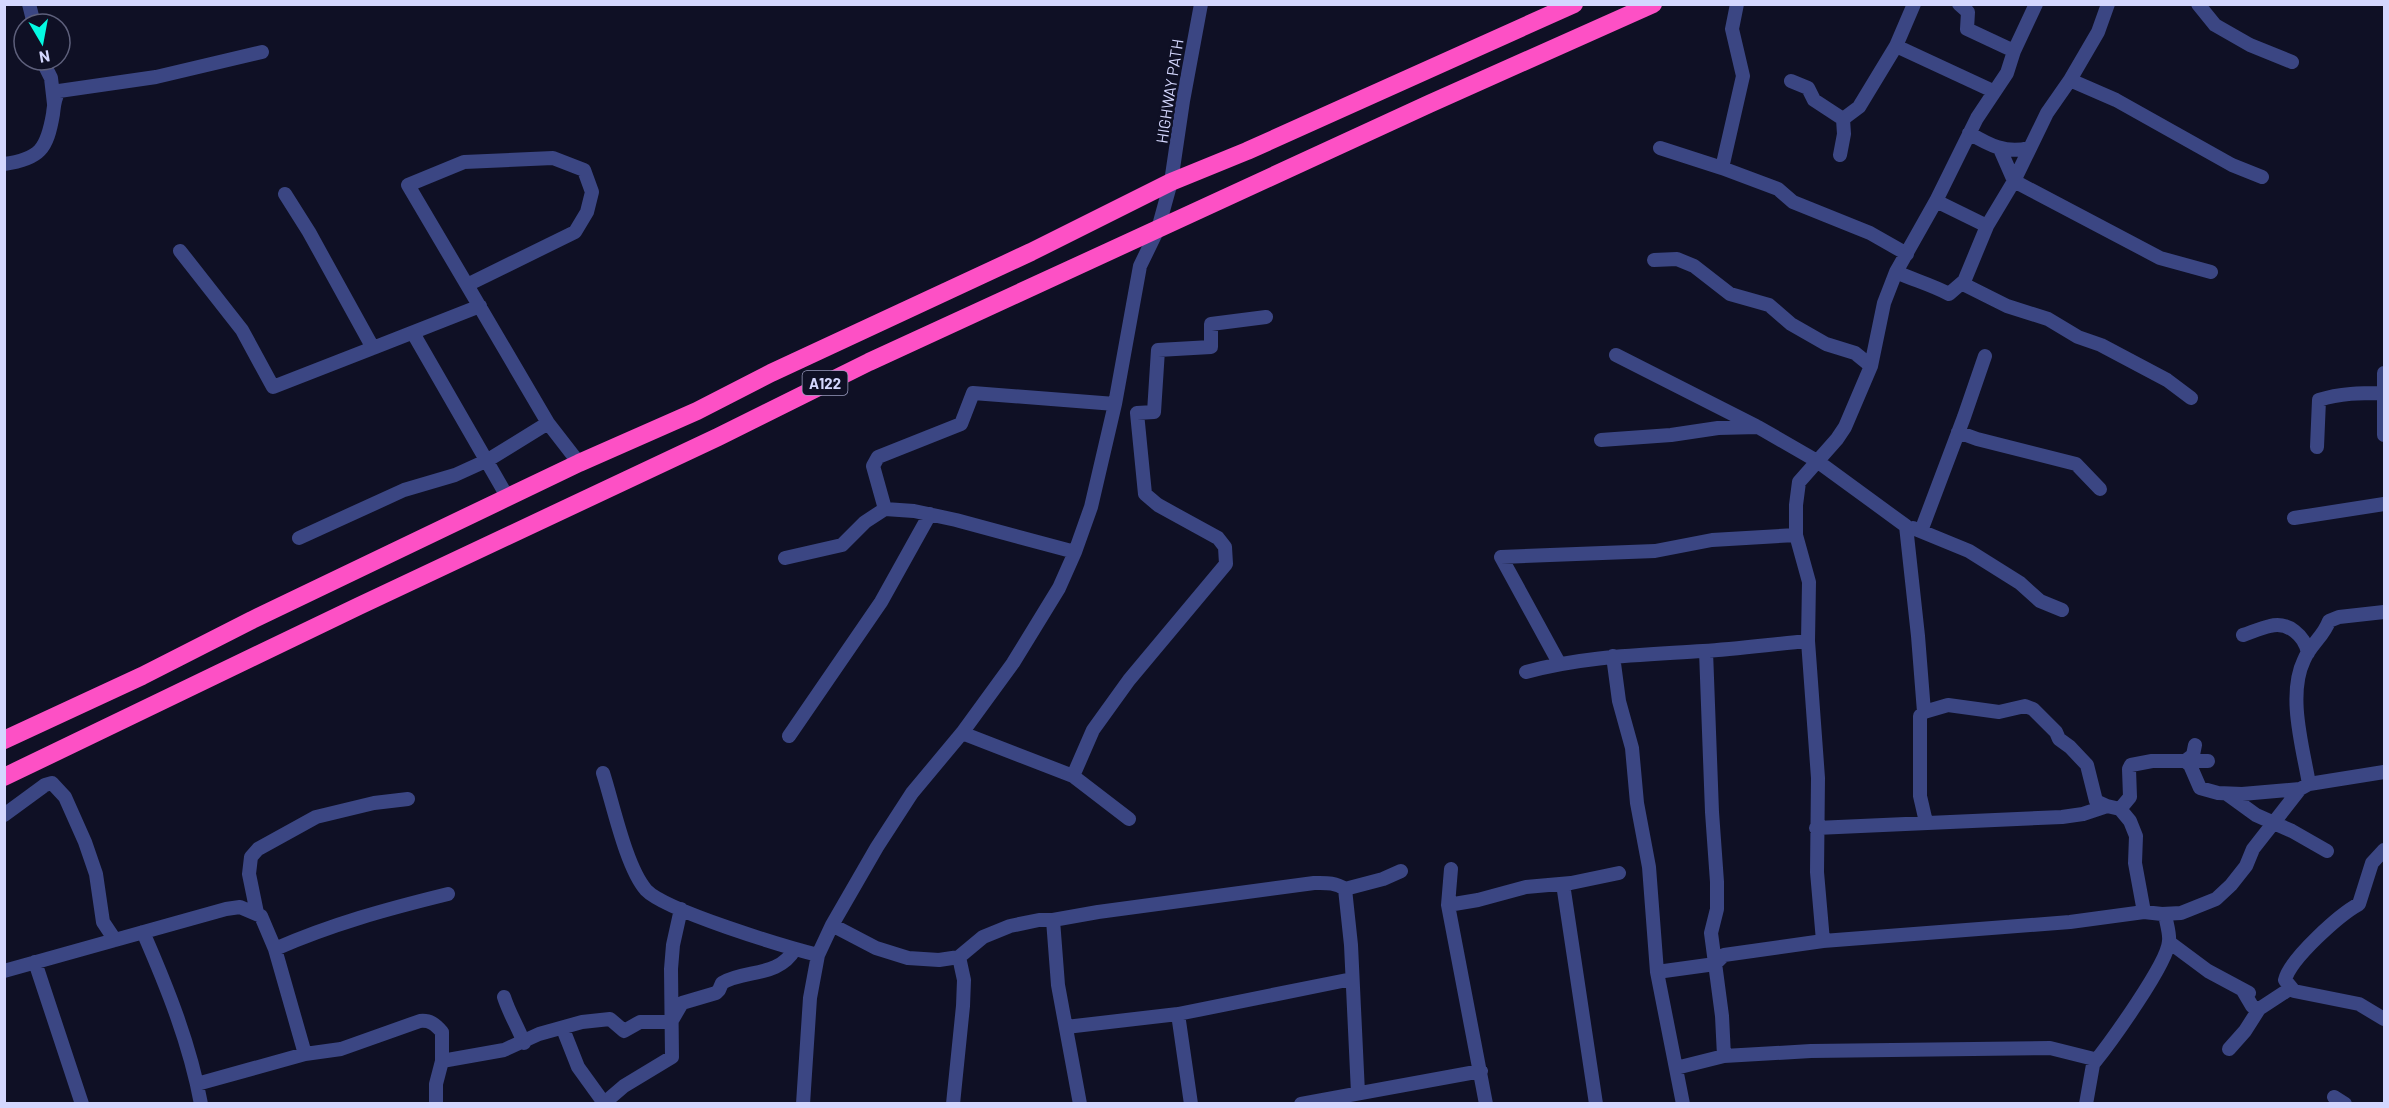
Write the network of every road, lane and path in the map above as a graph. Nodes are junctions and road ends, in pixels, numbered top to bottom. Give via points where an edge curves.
1 (1201, 4) edge
2 (1575, 4) edge
3 (1653, 4) edge
4 (1737, 4) edge
5 (1914, 4) edge
6 (1959, 4) edge
7 (2036, 4) edge
8 (2108, 4) edge
9 (2198, 4) edge
10 (1896, 46) junction
11 (2014, 51) junction
12 (262, 52) dead end
13 (2292, 62) dead end
14 (48, 72) edge
15 (2070, 80) junction
16 (1791, 81) dead end
17 (1993, 91) junction
18 (54, 106) junction
19 (1843, 119) junction
20 (1969, 133) junction
21 (1660, 148) dead end
22 (2029, 148) junction
23 (2000, 149) junction
24 (1840, 155) dead end
25 (4, 164) edge
26 (1722, 168) junction
27 (2262, 177) dead end
28 (2014, 181) junction
29 (1171, 182) junction
30 (285, 194) dead end
31 (1936, 201) junction
32 (1987, 226) junction
33 (1158, 229) junction
34 (180, 251) dead end
35 (1907, 254) junction
36 (1654, 260) dead end
37 (1896, 272) junction
38 (2211, 272) dead end
39 (1963, 284) junction
40 (467, 285) junction
41 (480, 306) junction
42 (1266, 317) dead end
43 (413, 333) junction
44 (373, 348) junction
45 (1616, 355) dead end
46 (1985, 356) dead end
47 (1871, 366) junction
48 (771, 373) junction
49 (2385, 374) edge
50 (2384, 393) edge
51 (2191, 398) dead end
52 (791, 400) junction
53 (1115, 404) junction
54 (548, 423) junction
55 (1758, 427) junction
56 (1958, 432) junction
57 (2385, 435) edge
58 (1601, 440) dead end
59 (2317, 447) dead end
60 (487, 461) junction
61 (1817, 461) junction
62 (579, 463) junction
63 (2100, 489) dead end
64 (508, 498) junction
65 (2385, 504) edge
66 (885, 509) junction
67 (930, 514) junction
68 (2295, 518) dead end
69 (1906, 526) junction
70 (1921, 531) junction
71 (1796, 535) junction
72 (299, 538) dead end
73 (1075, 552) junction
74 (785, 558) dead end
75 (2062, 610) dead end
76 (2385, 612) edge
77 (2243, 635) dead end
78 (1808, 641) junction
79 (1706, 651) junction
80 (2308, 652) junction
81 (1613, 656) junction
82 (1559, 663) junction
83 (1526, 672) dead end
84 (1924, 712) junction
85 (962, 733) junction
86 (789, 736) dead end
87 (4, 740) edge
88 (2195, 745) dead end
89 (2185, 761) junction
90 (2208, 761) dead end
91 (2385, 772) edge
92 (603, 773) dead end
93 (1073, 776) junction
94 (4, 777) edge
95 (2305, 787) junction
96 (2227, 794) junction
97 (408, 800) dead end
98 (2113, 808) junction
99 (1817, 810) junction
100 (4, 815) edge
101 (1129, 819) dead end
102 (1926, 822) junction
103 (2274, 822) junction
104 (1838, 826) junction
105 (1816, 828) junction
106 (2385, 850) edge
107 (2327, 852) dead end
108 (1451, 869) dead end
109 (1401, 872) dead end
110 (1619, 873) dead end
111 (1563, 884) junction
112 (1345, 889) junction
113 (448, 894) dead end
114 (1448, 905) junction
115 (681, 909) junction
116 (2144, 912) junction
117 (257, 913) junction
118 (2165, 914) junction
119 (1053, 920) junction
120 (832, 925) junction
121 (143, 932) junction
122 (115, 940) junction
123 (1823, 941) junction
124 (2169, 942) junction
125 (275, 949) junction
126 (795, 949) junction
127 (818, 955) junction
128 (959, 957) junction
129 (35, 962) junction
130 (1715, 964) junction
131 (4, 971) edge
132 (1658, 972) junction
133 (1352, 979) junction
134 (2291, 988) junction
135 (504, 997) dead end
136 (2259, 1009) junction
137 (1178, 1014) junction
138 (2385, 1019) edge
139 (671, 1022) junction
140 (1066, 1027) junction
141 (563, 1029) junction
142 (524, 1043) junction
143 (2229, 1049) dead end
144 (305, 1054) junction
145 (1724, 1056) junction
146 (442, 1060) junction
147 (2094, 1063) junction
148 (1676, 1068) junction
149 (1481, 1071) junction
150 (197, 1084) junction
151 (1358, 1093) junction
152 (603, 1103) edge
153 (82, 1104) edge
154 (201, 1104) edge
155 (436, 1104) edge
156 (803, 1104) edge
157 (953, 1104) edge
158 (1080, 1104) edge
159 (1191, 1104) edge
160 (1301, 1104) edge
161 (1486, 1104) edge
162 (1596, 1104) edge
163 (1683, 1104) edge
164 (2086, 1104) edge

1 - 29 street, HIGHWAY PATH
2 - 29 highway, A122
3 - 33 highway, A122
4 - 26 street via 1732,29 1743,76
5 - 10 street
6 - 11 street via 1968,12 1967,29
7 - 11 street
8 - 15 street via 2098,32
9 - 13 street via 2215,25
10 - 17 street
10 - 19 street via 1859,107
11 - 17 street via 2007,73
12 - 18 street via 156,77 63,90 57,94
14 - 18 street
15 - 22 street
15 - 27 street
16 - 19 street via 1808,88 1815,99
17 - 20 street
18 - 25 street via 48,136 38,154 27,161
19 - 24 street
20 - 23 street
20 - 31 street
21 - 26 street
22 - 23 street
22 - 28 street
23 - 28 street
26 - 35 street via 1778,189 1793,202 1870,233
28 - 32 street
28 - 38 street via 2160,258
29 - 33 street, HIGHWAY PATH
29 - 48 highway, A122
30 - 44 street
31 - 32 street
31 - 35 street
32 - 39 street
33 - 52 highway, A122
33 - 53 street, HIGHWAY PATH via 1140,266
34 - 44 street via 242,330 273,387
35 - 37 street
36 - 47 street via 1677,259 1694,266 1730,294 1769,305 1791,324 1826,344 1855,353
37 - 39 street via 1949,294 1964,281
37 - 47 street via 1884,303
39 - 51 street via 2101,345 2167,380
40 - 40 street via 575,232 587,212 592,192 584,170 553,158 464,162 408,185
40 - 41 street
41 - 43 street
41 - 54 street
42 - 93 street via 1211,324 1211,347 1158,350 1154,412 1137,413 1145,494 1218,538 1225,547 1226,564 1128,680 1093,730
43 - 44 street
43 - 60 street
45 - 55 street
46 - 56 street
47 - 61 street via 1845,427
48 - 52 highway via 775,371 779,376
48 - 62 highway, A122
49 - 50 street
50 - 57 street
50 - 59 street via 2349,393 2319,400
52 - 94 highway, A122
53 - 66 street via 974,393 961,424 878,457 873,466
53 - 73 street, HIGHWAY PATH via 1091,507
54 - 60 street
54 - 62 street
55 - 58 street
55 - 61 street
56 - 63 street via 2076,464
56 - 70 street
60 - 64 street
60 - 72 street via 404,490
61 - 69 street
61 - 71 street via 1799,482
62 - 64 highway, A122
64 - 87 highway, A122
65 - 68 street
66 - 67 street
66 - 74 street via 842,545
67 - 73 street
67 - 86 street via 881,602
69 - 70 street
69 - 84 street
70 - 75 street via 1969,551 2020,583 2040,602
71 - 78 street via 1809,582
71 - 82 street via 1712,540 1655,551 1501,557
73 - 85 street, HIGHWAY PATH via 1059,588 1013,663
76 - 80 street via 2329,621
77 - 80 street via 2273,625 2294,630 2304,638
78 - 79 street
78 - 99 street
79 - 81 street
79 - 130 street via 1718,882 1711,933
80 - 95 street via 2298,682 2297,704
81 - 82 street
81 - 132 street via 1619,701 1632,748 1649,867
82 - 83 street
84 - 98 street via 1948,705 1999,712 2025,706 2033,709 2087,765 2096,801
84 - 102 street via 1920,716 1920,796
85 - 93 street
85 - 120 street, HIGHWAY PATH via 912,793
88 - 89 street via 2193,755
89 - 90 street
89 - 96 street via 2200,789
89 - 98 street via 2131,765 2130,797
91 - 95 street
92 - 115 street via 637,875 647,890
93 - 101 street
95 - 96 street
95 - 103 street
96 - 103 street via 2256,815
97 - 117 street via 374,802 316,817 258,849 250,857 249,874
98 - 102 street via 2062,818
98 - 116 street via 2130,821 2136,836
99 - 104 street
99 - 105 street
100 - 122 street via 45,784 52,783 65,797 91,857 103,922
102 - 104 street
103 - 107 street
103 - 118 street via 2253,849 2246,866 2216,899 2181,913
104 - 105 street
105 - 123 street
106 - 134 street via 2372,863 2359,904 2342,914 2287,970 2285,980
108 - 114 street
109 - 112 street
110 - 111 street
111 - 114 street via 1526,887
111 - 162 street
112 - 119 street via 1314,883
112 - 133 street
113 - 125 street via 363,915
114 - 149 street
115 - 126 street
115 - 139 street via 673,945
116 - 118 street
116 - 123 street via 2070,922
117 - 121 street via 240,907
117 - 125 street
118 - 124 street
119 - 128 street via 1010,926 983,937
119 - 140 street
120 - 127 street, HIGHWAY PATH
120 - 128 street via 876,948 908,958
121 - 122 street
121 - 150 street via 168,990
122 - 129 street
123 - 130 street via 1724,954
124 - 136 street via 2208,971 2245,991 2252,1006
124 - 147 street via 2145,990
125 - 144 street
126 - 127 street
126 - 139 street via 789,960 779,966 731,978 716,993 682,1003
127 - 156 street, HIGHWAY PATH via 806,1027
128 - 157 street via 964,980 963,1006
129 - 131 street
129 - 153 street
130 - 132 street
130 - 145 street
132 - 148 street
133 - 137 street
133 - 151 street
134 - 136 street
134 - 138 street via 2359,1004
135 - 142 street
136 - 143 street
137 - 140 street
137 - 159 street
139 - 141 street via 640,1022 624,1030 610,1019
139 - 152 street via 672,1057
140 - 158 street
141 - 142 street via 539,1034
141 - 152 street via 578,1067
142 - 146 street via 483,1055
144 - 146 street via 341,1049 428,1020 442,1032
144 - 150 street
145 - 147 street via 2050,1048 2093,1058
145 - 148 street
146 - 155 street
147 - 164 street
148 - 163 street
149 - 151 street
149 - 161 street
150 - 154 street
151 - 160 street

